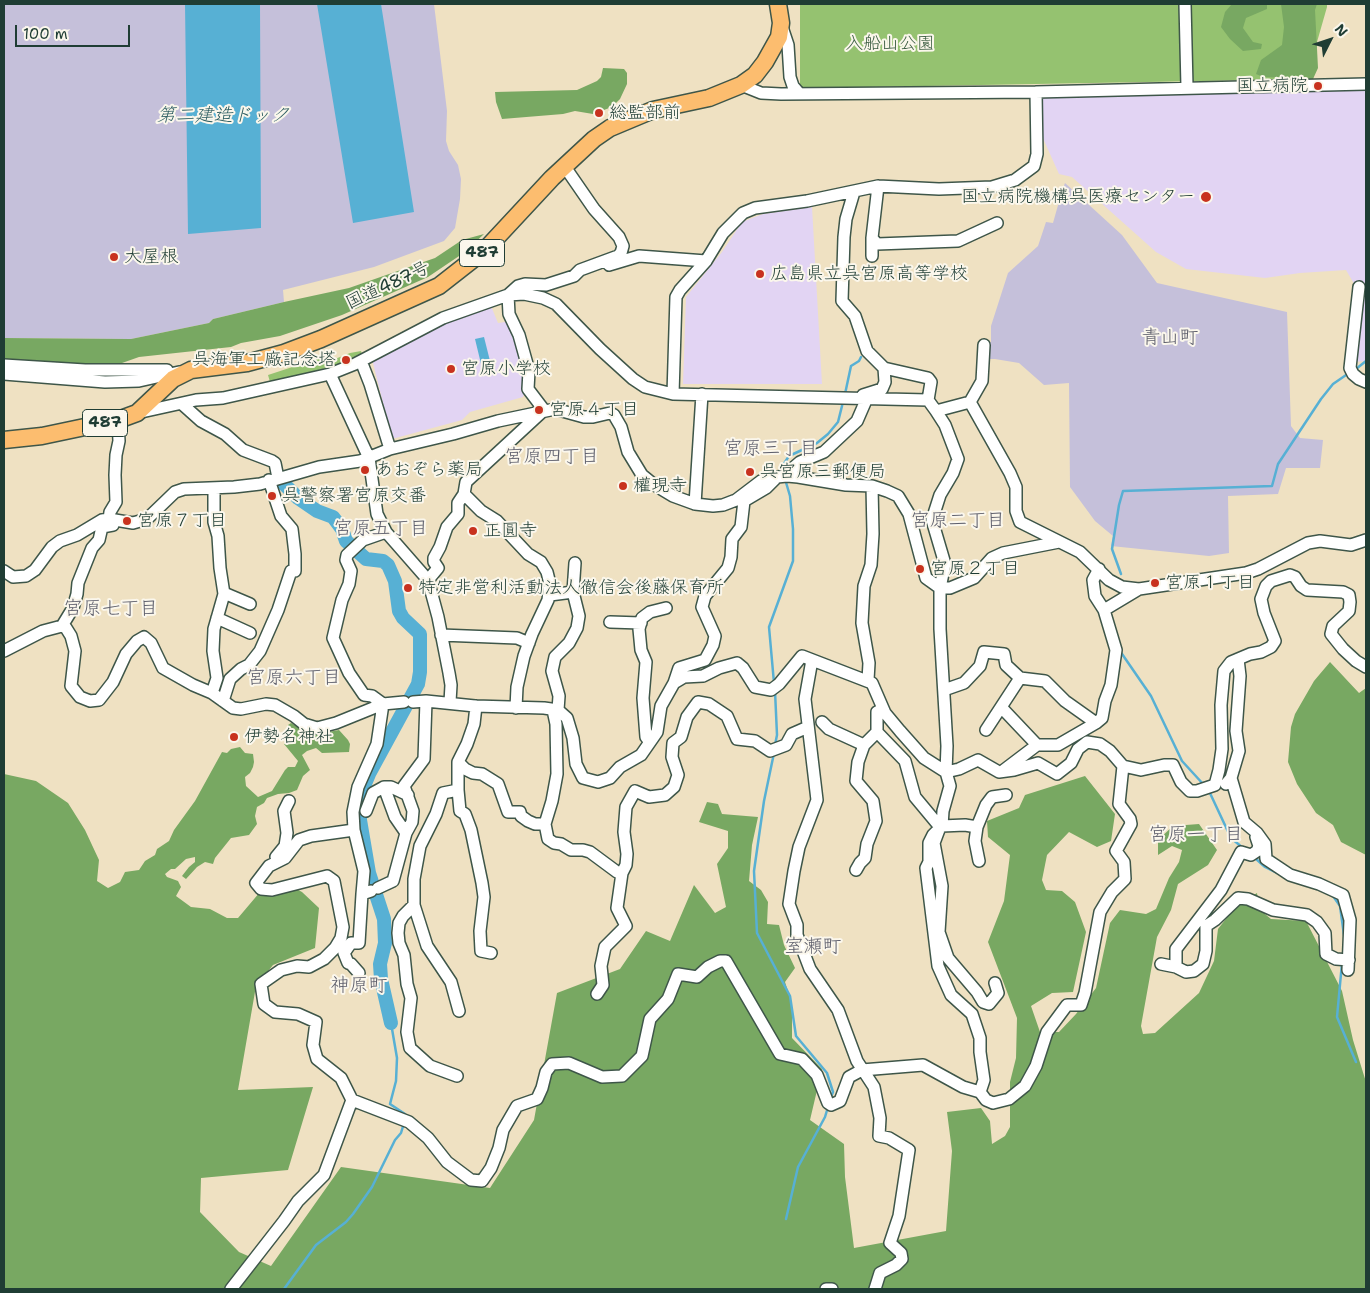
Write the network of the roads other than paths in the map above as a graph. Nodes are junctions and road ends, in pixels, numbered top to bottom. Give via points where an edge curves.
1 (778, 4) edge
2 (1185, 4) edge
3 (781, 23) junction
4 (1366, 84) edge
5 (741, 85) junction
6 (1187, 87) junction
7 (1036, 92) junction
8 (799, 93) junction
9 (566, 167) junction
10 (878, 186) junction
11 (854, 192) junction
12 (998, 223) dead end
13 (872, 238) junction
14 (872, 256) dead end
15 (706, 261) junction
16 (574, 276) junction
17 (1359, 287) dead end
18 (508, 295) junction
19 (984, 345) dead end
20 (361, 361) junction
21 (4, 365) edge
22 (884, 368) junction
23 (191, 370) junction
24 (4, 374) edge
25 (330, 374) junction
26 (1366, 382) edge
27 (673, 394) junction
28 (702, 394) junction
29 (862, 397) junction
30 (928, 400) junction
31 (970, 402) junction
32 (182, 404) junction
33 (544, 410) junction
34 (936, 411) junction
35 (137, 413) junction
36 (118, 420) junction
37 (4, 440) edge
38 (390, 449) junction
39 (369, 458) junction
40 (782, 477) junction
41 (274, 479) junction
42 (872, 486) junction
43 (214, 488) junction
44 (464, 494) junction
45 (696, 504) junction
46 (113, 520) junction
47 (386, 532) junction
48 (1366, 540) edge
49 (1059, 542) junction
50 (575, 563) dead end
51 (1099, 569) junction
52 (4, 572) edge
53 (428, 580) junction
54 (940, 588) junction
55 (1139, 589) junction
56 (573, 592) junction
57 (224, 594) junction
58 (550, 595) junction
59 (250, 604) dead end
60 (666, 608) dead end
61 (1104, 610) junction
62 (217, 618) junction
63 (610, 622) dead end
64 (641, 623) junction
65 (62, 626) junction
66 (250, 633) dead end
67 (441, 635) junction
68 (529, 643) junction
69 (4, 651) edge
70 (1238, 659) junction
71 (812, 660) junction
72 (1366, 667) edge
73 (1020, 678) junction
74 (868, 680) junction
75 (674, 683) junction
76 (944, 690) junction
77 (212, 694) junction
78 (223, 701) junction
79 (426, 701) junction
80 (450, 702) junction
81 (383, 704) junction
82 (476, 706) junction
83 (1001, 707) junction
84 (516, 708) junction
85 (883, 708) junction
86 (555, 710) junction
87 (822, 722) dead end
88 (1096, 723) junction
89 (808, 727) junction
90 (986, 730) dead end
91 (877, 732) junction
92 (650, 742) junction
93 (864, 745) junction
94 (1037, 745) junction
95 (458, 762) junction
96 (1123, 766) junction
97 (1004, 770) junction
98 (946, 772) junction
99 (1230, 778) junction
100 (1216, 785) junction
101 (384, 787) junction
102 (458, 790) junction
103 (408, 795) junction
104 (1006, 795) dead end
105 (289, 801) dead end
106 (366, 810) dead end
107 (545, 824) junction
108 (941, 826) junction
109 (977, 827) junction
110 (354, 830) junction
111 (1253, 831) junction
112 (406, 833) junction
113 (979, 861) dead end
114 (269, 866) junction
115 (856, 870) dead end
116 (622, 874) junction
117 (370, 891) junction
118 (414, 905) junction
119 (491, 953) dead end
120 (1161, 964) dead end
121 (1176, 966) junction
122 (359, 972) dead end
123 (995, 982) dead end
124 (597, 994) dead end
125 (831, 1000) junction
126 (847, 1009) dead end
127 (459, 1011) dead end
128 (862, 1070) junction
129 (457, 1076) dead end
130 (980, 1092) junction
131 (352, 1100) junction
132 (231, 1289) edge
133 (826, 1289) edge
134 (832, 1289) edge
135 (875, 1289) edge

1 - 3 highway, 国道487号 / 487
2 - 6 street
3 - 5 highway, 国道487号 / 487 via 779,37 765,62
3 - 8 street via 788,45 790,77
4 - 6 street
5 - 8 street via 760,92
5 - 9 highway, 国道487号 / 487 via 709,98 653,110 610,128
6 - 7 street
7 - 8 street
7 - 10 street via 1037,154 1034,166 1015,180 992,187
9 - 16 street via 623,246 618,256 580,270
9 - 23 highway, 国道487号 / 487 via 485,250 438,286 284,353 247,363
10 - 11 street
10 - 13 street
11 - 15 street via 755,208 743,213 723,233
11 - 22 street via 844,237 842,301 855,316 867,351
12 - 13 street via 958,241 877,244
13 - 14 street
15 - 16 street via 639,256
15 - 27 street via 676,297
16 - 18 street via 546,285 518,286
17 - 26 street via 1352,372
18 - 20 street via 428,324
18 - 27 street via 524,294 556,304 633,379 645,387
18 - 33 street via 509,314 519,335 528,371 528,389
19 - 31 street via 982,381
20 - 25 street
20 - 38 street
21 - 23 street via 85,370
22 - 29 street via 882,389
22 - 30 street via 928,378
23 - 24 street via 139,381 105,382
23 - 35 highway, 国道487号 / 487 via 173,379
25 - 32 street
25 - 39 street
27 - 28 street
28 - 29 street
28 - 45 street
29 - 30 street
29 - 40 street via 857,421 824,452 800,462
30 - 34 street
31 - 34 street
31 - 49 street via 1016,487 1016,511 1020,522
32 - 35 street
32 - 41 street via 243,450 275,463
33 - 38 street
33 - 44 street via 466,482
33 - 45 street via 563,410 584,417 614,415 628,452 642,475 673,496
34 - 54 street via 958,459 932,520 945,564
35 - 36 highway, 国道487号 / 487
36 - 37 highway, 国道487号 / 487 via 42,436
36 - 46 street via 116,502 110,512
38 - 39 street
39 - 41 street
39 - 47 street via 377,514
40 - 42 street
40 - 45 street via 761,481 736,500 723,505
40 - 75 street via 744,502 741,527 732,539 728,568 704,596 702,607 715,636 713,645 705,660 679,668
41 - 43 street via 248,486
41 - 78 street via 281,516 292,529 293,571 260,651 249,665 230,679
42 - 54 street via 898,496 908,514 926,578
42 - 74 street via 871,565 864,586 862,623 869,664
43 - 46 street via 175,492 147,518 133,523
43 - 57 street via 214,522
44 - 53 street via 458,503 458,514 447,527 435,554 434,562 438,568
44 - 58 street via 540,562 547,572
46 - 52 street via 102,520 60,541 26,576
46 - 65 street via 115,525 102,527 78,583 73,608
47 - 53 street
47 - 81 street via 364,540 347,555 351,571 349,584 333,638 349,673 364,695 372,696
48 - 55 street via 1351,545 1320,541 1308,543 1246,573
49 - 51 street via 1080,552
49 - 54 street via 1002,553 992,558 974,578 950,588
50 - 56 street
51 - 55 street via 1108,580 1122,587
51 - 61 street via 1093,580 1095,596
53 - 67 street
54 - 76 street
55 - 61 street
56 - 58 street
56 - 86 street via 579,616 569,642 554,657 552,671 559,696
57 - 59 street
57 - 62 street
58 - 68 street
60 - 64 street via 650,612
61 - 88 street via 1116,650 1102,718
62 - 66 street
62 - 77 street via 213,651 217,678
63 - 64 street
64 - 92 street via 639,639 646,662 644,716 646,737
65 - 69 street via 43,631
65 - 77 street via 71,636 75,651 71,686 80,697 99,700 126,654 144,637 151,643 163,668
67 - 68 street via 517,638
67 - 80 street via 451,686
68 - 84 street via 517,687
70 - 72 street via 1261,652 1275,641 1261,599 1271,581 1290,575 1307,590 1349,595 1349,611 1333,626 1332,634 1343,649
70 - 99 street via 1236,731 1239,751
70 - 100 street via 1230,662 1222,681 1222,750
71 - 74 street
71 - 75 street via 802,656 771,690 755,687 737,663 703,676 684,677
71 - 89 street via 805,699
73 - 76 street via 1006,665 1004,654 984,652 980,666 964,683
73 - 83 street
73 - 88 street via 1045,681 1064,701
74 - 85 street
75 - 92 street via 661,706 657,732
76 - 98 street
77 - 78 street
78 - 81 street via 241,709 266,704 275,706 317,728
79 - 80 street
79 - 81 street
79 - 103 street via 424,759 404,786
80 - 82 street
81 - 110 street via 377,744 358,787 353,812
82 - 84 street
82 - 95 street via 472,731
83 - 90 street
83 - 94 street
84 - 86 street
85 - 91 street via 877,712
85 - 98 street via 917,752
86 - 92 street via 567,718 576,764 583,778 606,781 620,767 641,755
86 - 107 street via 557,774
87 - 93 street via 829,729
88 - 94 street via 1058,745
89 - 116 street via 792,734 786,746 770,751 755,741 737,739 727,716 709,704 698,702 687,717 681,737 673,743 672,757 678,775 674,787 665,795 649,797 635,791 626,807 626,865
89 - 125 street via 817,800 799,847 789,904 810,968
91 - 93 street
91 - 108 street via 905,760 914,797
93 - 115 street via 856,781 873,801 876,821 867,844 866,858
94 - 97 street
95 - 102 street
95 - 107 street via 465,769 498,784 508,812 520,812 528,822
96 - 97 street via 1110,750 1087,742 1078,749 1071,763 1057,774 1038,763
96 - 100 street via 1141,770 1173,765 1181,782 1190,790
96 - 130 street via 1119,804 1130,824 1116,851 1124,862 1125,880 1112,892 1100,912 1081,1005 1067,1005 1047,1032 1036,1066 1025,1086 1009,1099 993,1103
97 - 98 street via 999,772 978,760
98 - 108 street via 950,786
99 - 100 street via 1226,784
99 - 111 street via 1244,822
101 - 103 street
101 - 106 street via 373,793
101 - 112 street via 392,811
102 - 118 street via 443,793 420,846 414,878
102 - 119 street via 460,811 465,814 471,830 484,897 481,951
103 - 112 street via 413,811
104 - 109 street via 992,796
105 - 114 street via 284,811 285,846
107 - 116 street via 548,839 571,850 590,852
108 - 109 street
108 - 123 street via 934,843 942,886 939,932 948,958 983,1002 988,1004 998,993
108 - 130 street via 929,843 926,868 936,961 951,995 972,1014 980,1038 984,1080
109 - 113 street via 975,841
110 - 114 street via 304,837 285,858
110 - 117 street
111 - 121 street via 1260,846 1251,855 1241,852 1222,890 1176,949
111 - 121 street via 1266,844 1266,859 1279,869 1343,895 1350,920 1348,965 1326,954 1325,933 1307,915 1273,910 1238,898 1206,926 1203,964 1194,971 1186,972
112 - 117 street via 393,881
114 - 131 street via 256,883 261,889 272,890 327,876 334,880 343,927 335,948 309,967 280,970 261,984 264,1004 276,1012 298,1014 316,1022 313,1045 317,1059 341,1078
116 - 124 street via 617,908 626,926 604,947 600,966 603,985
117 - 122 street via 359,943 351,943 344,953 348,963
118 - 127 street via 427,946 451,982
118 - 129 street via 403,916 398,933 411,998 407,1032 410,1048 430,1066
120 - 121 street
125 - 126 street
125 - 128 street
128 - 130 street via 923,1065 962,1087
128 - 131 street via 849,1078 840,1101 828,1103 817,1075 802,1059 780,1054 726,961 720,961 697,977 678,974 668,1000 650,1019 642,1056 622,1076 602,1077 569,1063 552,1064 537,1099 517,1106 502,1130 499,1148 482,1181 471,1180 447,1162 428,1138 409,1122
128 - 135 street via 874,1087 880,1118 879,1136 909,1150 899,1216 890,1243 901,1253 902,1259 880,1273
131 - 132 street via 324,1175 298,1201
133 - 134 street

